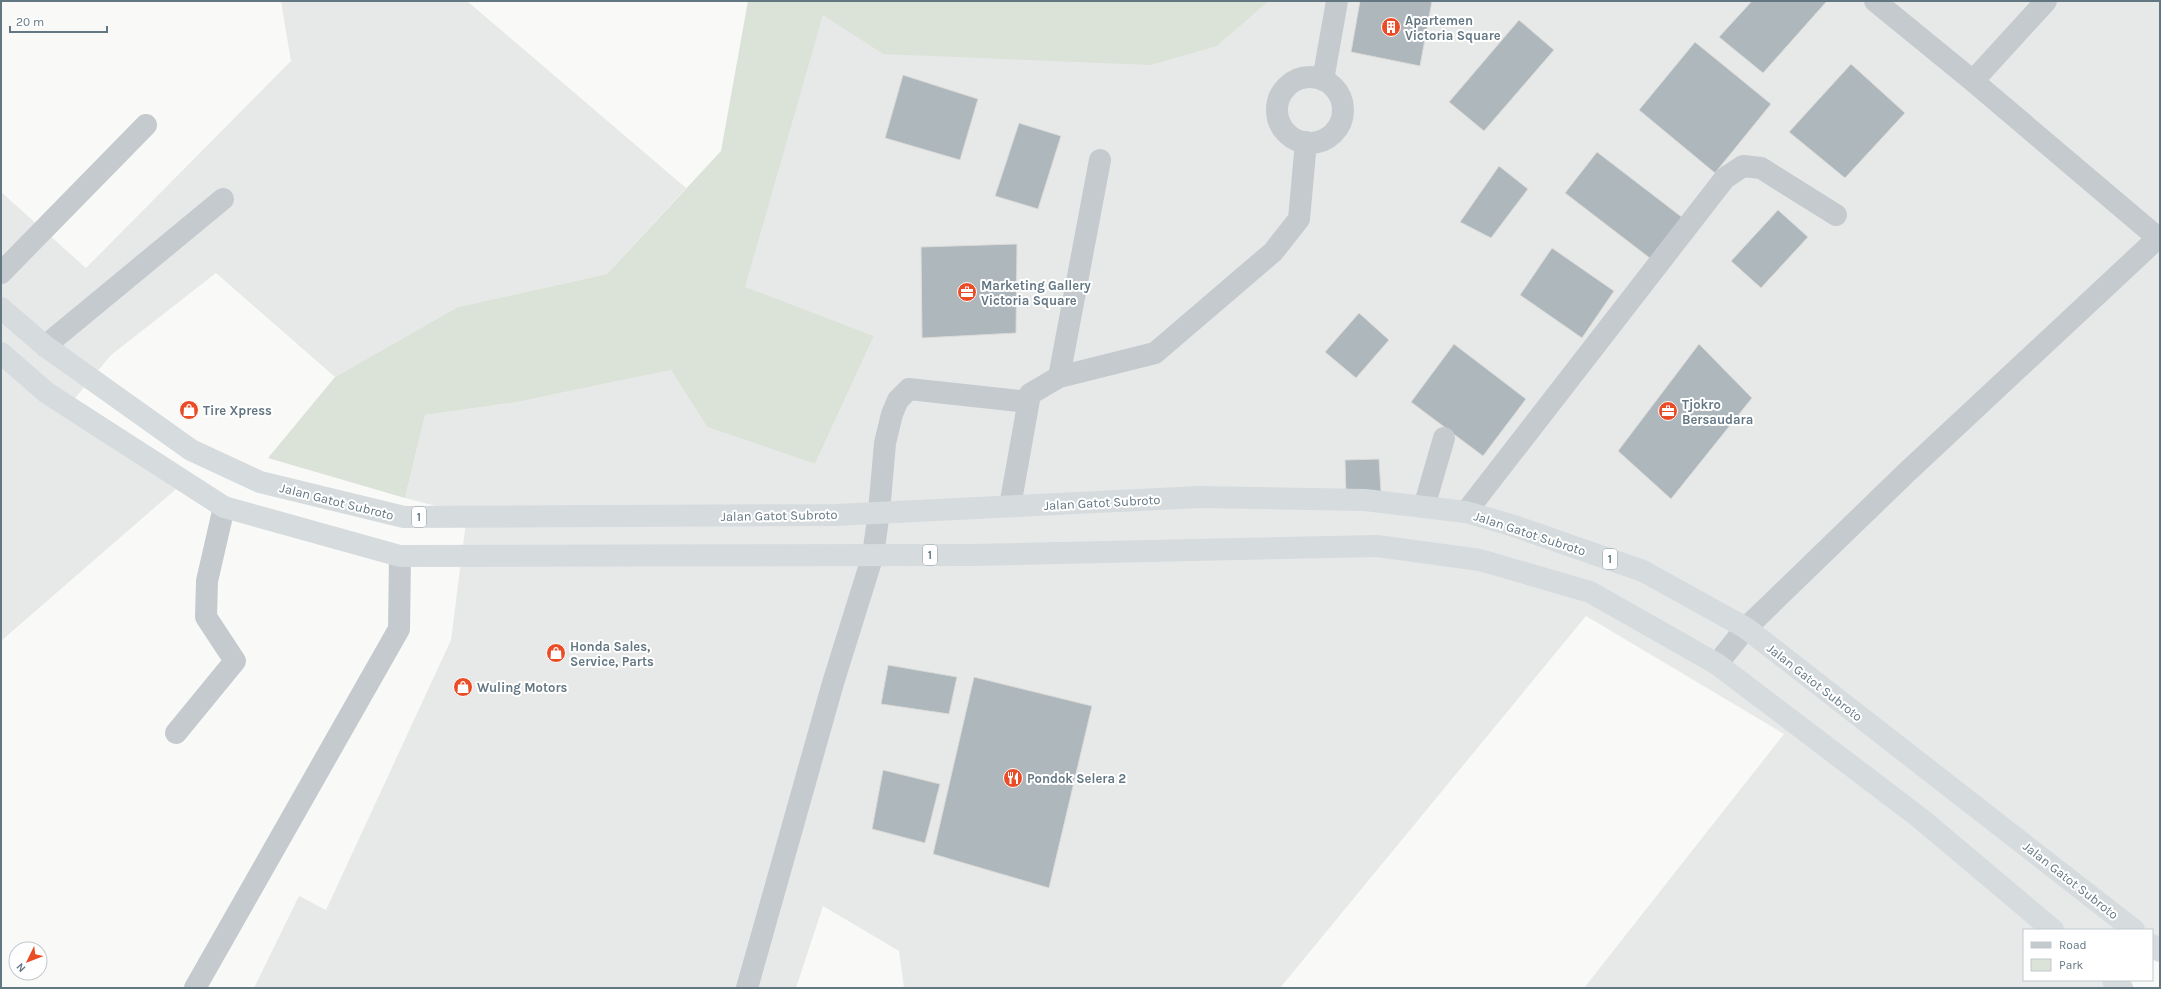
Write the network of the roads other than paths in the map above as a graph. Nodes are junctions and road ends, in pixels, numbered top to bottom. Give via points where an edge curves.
1 (1337, 1) edge
2 (1875, 1) edge
3 (2046, 1) edge
4 (1323, 80) junction
5 (1973, 81) junction
6 (146, 125) dead end
7 (1306, 142) junction
8 (1100, 160) dead end
9 (223, 199) dead end
10 (1836, 215) dead end
11 (2159, 237) edge
12 (1, 273) edge
13 (1, 308) edge
14 (45, 346) junction
15 (1, 353) edge
16 (1059, 377) junction
17 (1028, 402) junction
18 (1444, 438) dead end
19 (1010, 506) junction
20 (224, 507) junction
21 (1424, 507) junction
22 (887, 511) junction
23 (1466, 512) junction
24 (882, 555) junction
25 (400, 556) junction
26 (1746, 628) junction
27 (1717, 664) junction
28 (176, 733) dead end
29 (2053, 929) edge
30 (2133, 929) edge
31 (2114, 981) edge
32 (195, 988) edge
33 (747, 988) edge
34 (2122, 988) edge

1 - 4 street
2 - 5 street
3 - 5 street
4 - 7 street via 1338,94 1342,103 1342,114 1334,132 1326,138
4 - 7 street via 1303,77 1294,81 1286,87 1278,100 1277,116 1281,125 1287,133
5 - 11 street
6 - 12 street
7 - 16 street via 1299,219 1273,252 1155,353
8 - 16 street
9 - 14 street
10 - 23 street via 1761,168 1743,166 1733,171
11 - 26 street via 1923,457
13 - 14 highway, Jalan Gatot Subroto / 1
14 - 22 highway, Jalan Gatot Subroto / 1 via 191,450 260,482 404,518 827,515
15 - 20 highway, 1 via 47,393
16 - 17 street via 1030,394
17 - 19 street
17 - 22 street via 909,389 898,400 884,443
18 - 21 street
19 - 21 highway, Jalan Gatot Subroto / 1 via 1200,497 1365,500
19 - 22 highway, Jalan Gatot Subroto / 1
20 - 25 highway, 1
20 - 28 street via 207,581 206,617 235,661
21 - 23 highway, Jalan Gatot Subroto / 1
22 - 24 street
23 - 26 highway, Jalan Gatot Subroto / 1 via 1643,571
24 - 25 highway, 1
24 - 27 highway, 1 via 1377,546 1480,560 1590,592
24 - 33 street via 833,683
25 - 32 street via 399,628
26 - 27 street
26 - 30 highway, Jalan Gatot Subroto / 1
27 - 29 highway, 1 via 1920,818
31 - 34 highway

